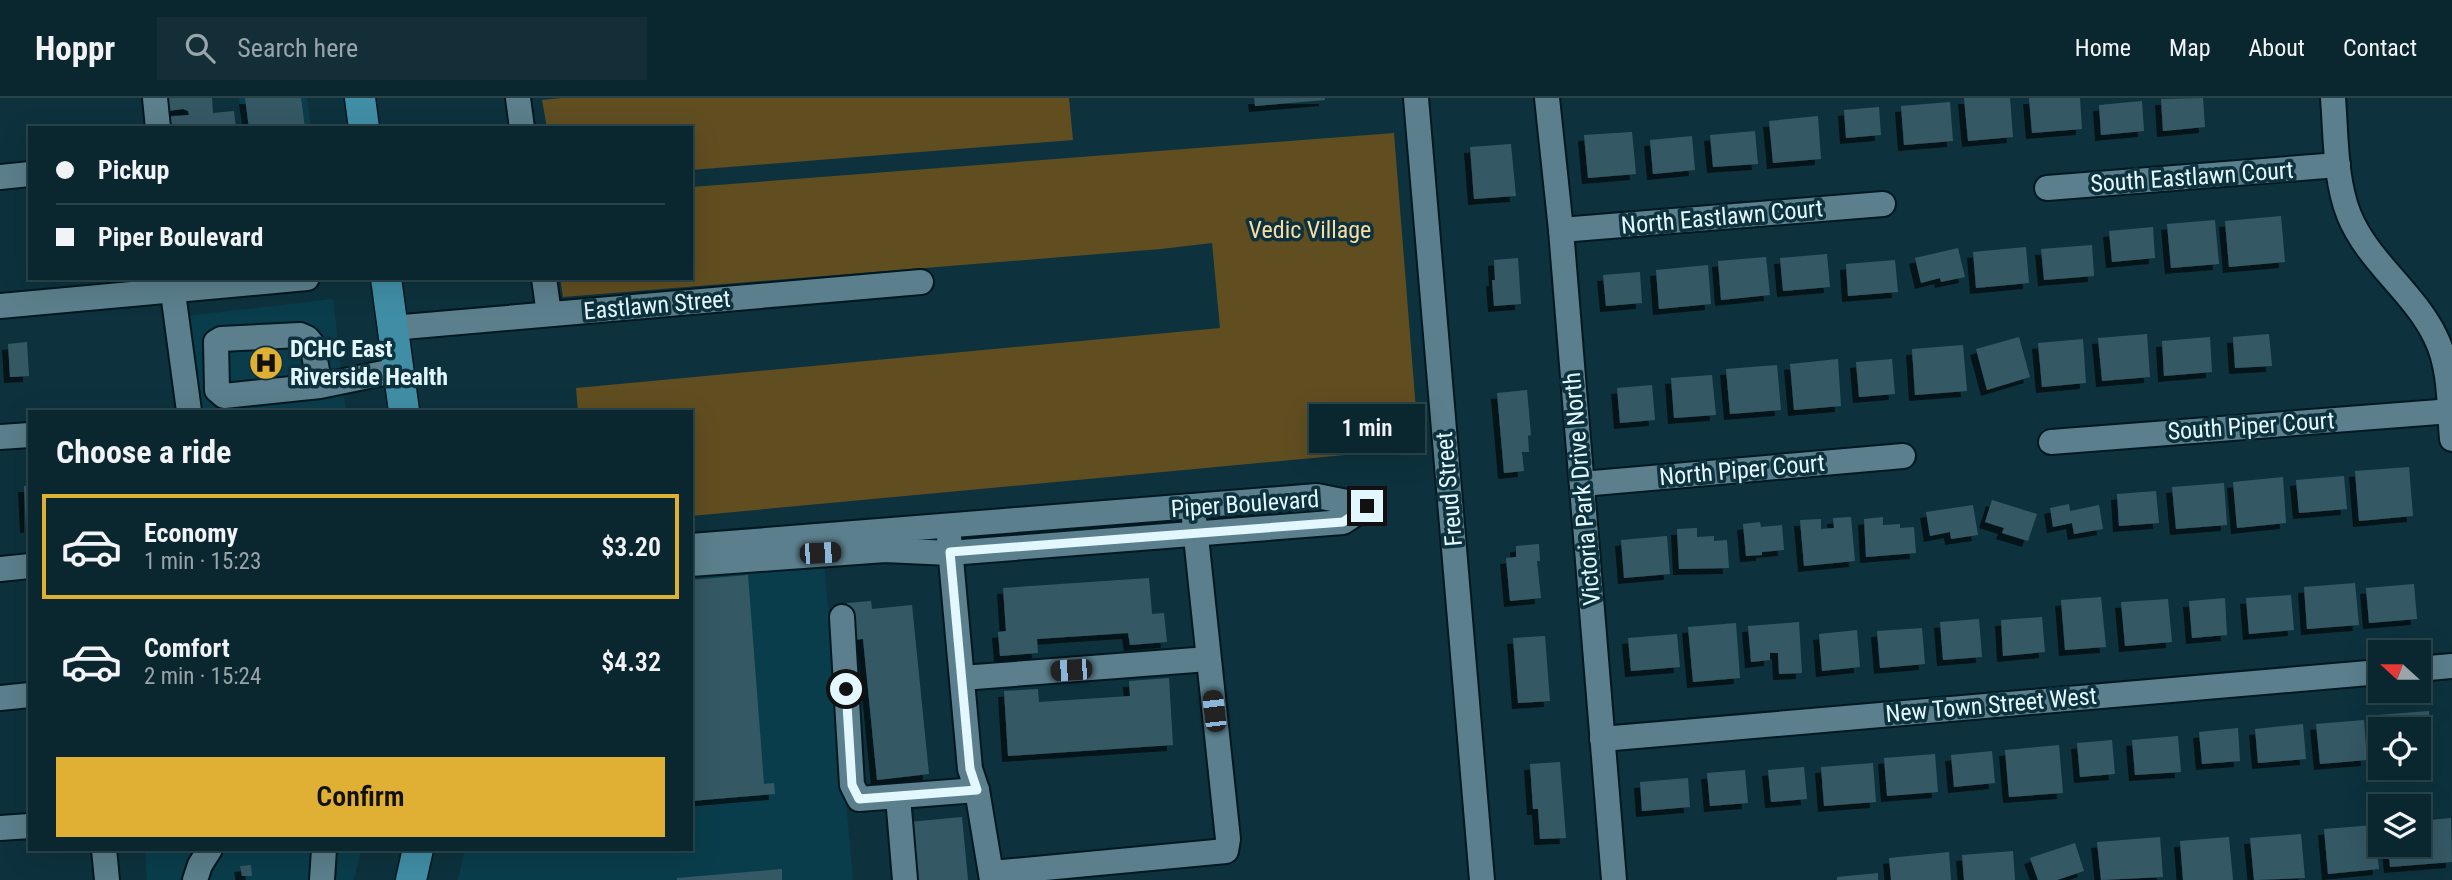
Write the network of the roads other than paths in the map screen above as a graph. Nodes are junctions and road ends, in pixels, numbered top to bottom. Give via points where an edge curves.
1 (155, 98) edge
2 (360, 98) edge
3 (518, 98) edge
4 (1416, 98) edge
5 (1547, 98) edge
6 (2333, 98) edge
7 (158, 126) edge
8 (364, 126) edge
9 (522, 126) edge
10 (2338, 165) junction
11 (28, 174) edge
12 (0, 177) edge
13 (2047, 188) dead end
14 (1883, 204) dead end
15 (1561, 230) junction
16 (262, 280) edge
17 (386, 280) edge
18 (544, 280) edge
19 (921, 282) dead end
20 (172, 284) edge
21 (0, 306) edge
22 (549, 314) junction
23 (392, 328) junction
24 (398, 370) junction
25 (320, 386) dead end
26 (189, 410) edge
27 (404, 410) edge
28 (2451, 411) edge
29 (28, 435) edge
30 (0, 437) edge
31 (2452, 439) edge
32 (2051, 442) dead end
33 (1903, 456) dead end
34 (1582, 484) junction
35 (1193, 507) junction
36 (948, 526) junction
37 (1194, 532) junction
38 (693, 546) edge
39 (950, 552) junction
40 (693, 564) edge
41 (28, 566) edge
42 (0, 569) edge
43 (842, 617) dead end
44 (1208, 659) junction
45 (2452, 666) edge
46 (2431, 668) edge
47 (2368, 673) edge
48 (962, 678) junction
49 (28, 695) edge
50 (0, 698) edge
51 (1602, 738) junction
52 (977, 790) junction
53 (898, 797) junction
54 (28, 826) edge
55 (0, 828) edge
56 (104, 851) edge
57 (209, 851) edge
58 (324, 851) edge
59 (418, 851) edge
60 (1069, 873) edge
61 (992, 876) edge
62 (107, 880) edge
63 (195, 880) edge
64 (322, 880) edge
65 (411, 880) edge
66 (905, 880) edge
67 (1482, 880) edge
68 (1615, 880) edge

1 - 7 street
2 - 8 main road
3 - 9 street
4 - 67 street, Freud Street
5 - 15 street, Victoria Park Drive North
6 - 10 street
10 - 13 street, South Eastlawn Court
10 - 28 street via 2357,232 2437,340
11 - 12 street
14 - 15 street, North Eastlawn Court
15 - 34 street, Victoria Park Drive North
16 - 20 street
17 - 23 main road
18 - 22 street
19 - 22 street, Eastlawn Street
20 - 21 street
20 - 26 street
22 - 23 street, Eastlawn Street
23 - 24 main road
24 - 25 street
24 - 27 main road
28 - 31 street
28 - 32 street, South Piper Court
29 - 30 street
33 - 34 street, North Piper Court
34 - 51 street, Victoria Park Drive North
35 - 36 street, Piper Boulevard
35 - 37 street
35 - 37 street, Piper Boulevard via 1317,496 1367,506 1343,522
36 - 38 street, Piper Boulevard
36 - 39 street
37 - 39 street, Piper Boulevard
37 - 44 street
39 - 40 street, Piper Boulevard via 885,550
39 - 48 street
41 - 42 street
43 - 53 street via 852,785 859,799
44 - 48 street
44 - 60 street via 1226,851
45 - 46 street
47 - 51 street, New Town Street West
48 - 52 street via 970,769
49 - 50 street
51 - 68 street, Victoria Park Drive North
52 - 53 street
52 - 61 street
53 - 66 street
54 - 55 street
56 - 62 street
57 - 63 street
58 - 64 street
59 - 65 main road
60 - 61 street

